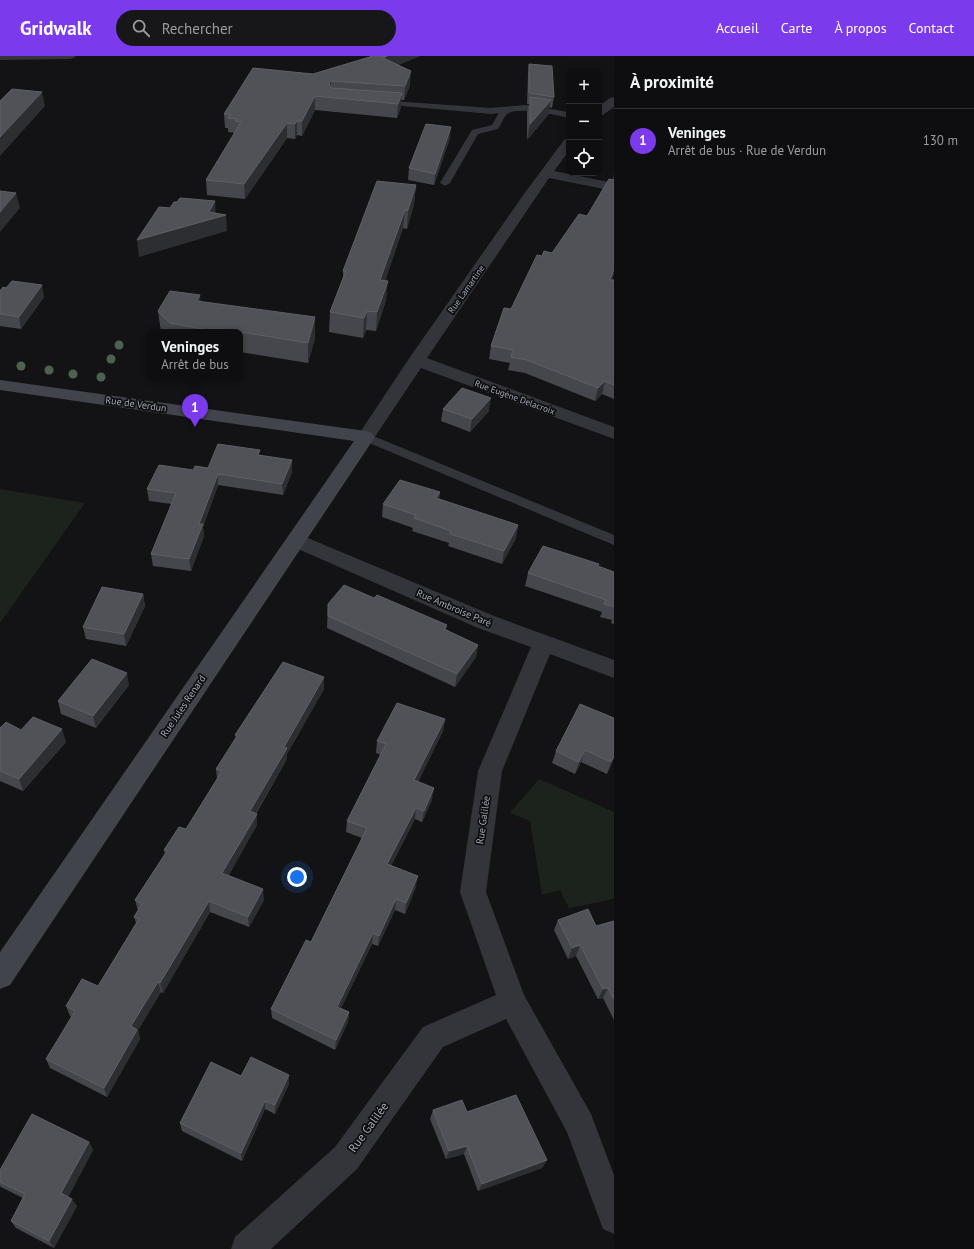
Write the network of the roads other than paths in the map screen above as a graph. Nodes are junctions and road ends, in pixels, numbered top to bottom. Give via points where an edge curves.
1 (70, 56) edge
2 (0, 58) edge
3 (374, 101) edge
4 (614, 101) edge
5 (510, 109) junction
6 (602, 110) edge
7 (566, 115) edge
8 (566, 148) edge
9 (546, 173) junction
10 (445, 183) dead end
11 (614, 187) edge
12 (416, 360) junction
13 (0, 385) edge
14 (614, 433) edge
15 (366, 437) junction
16 (296, 540) junction
17 (614, 540) edge
18 (544, 644) junction
19 (614, 669) edge
20 (0, 976) edge
21 (512, 1002) junction
22 (614, 1218) edge
23 (247, 1249) edge

1 - 2 street
3 - 5 lane via 491,111
4 - 6 street
5 - 7 lane via 525,108
5 - 10 lane via 503,113 495,127 475,132
8 - 9 street, Rue Lamartine
9 - 11 street
9 - 12 street, Rue Lamartine
12 - 14 street, Rue Eugène Delacroix
12 - 15 street, Rue Lamartine
13 - 15 street, Rue de Verdun
15 - 16 street, Rue Jules Renard
15 - 17 lane
16 - 18 street, Rue Ambroise Paré via 486,622
16 - 20 street, Rue Jules Renard
18 - 19 street, Rue Ambroise Paré
18 - 21 street, Rue Galilée via 490,771 473,892
21 - 22 street, Rue Galilée via 580,1125
21 - 23 street, Rue Galilée via 433,1037 346,1158

